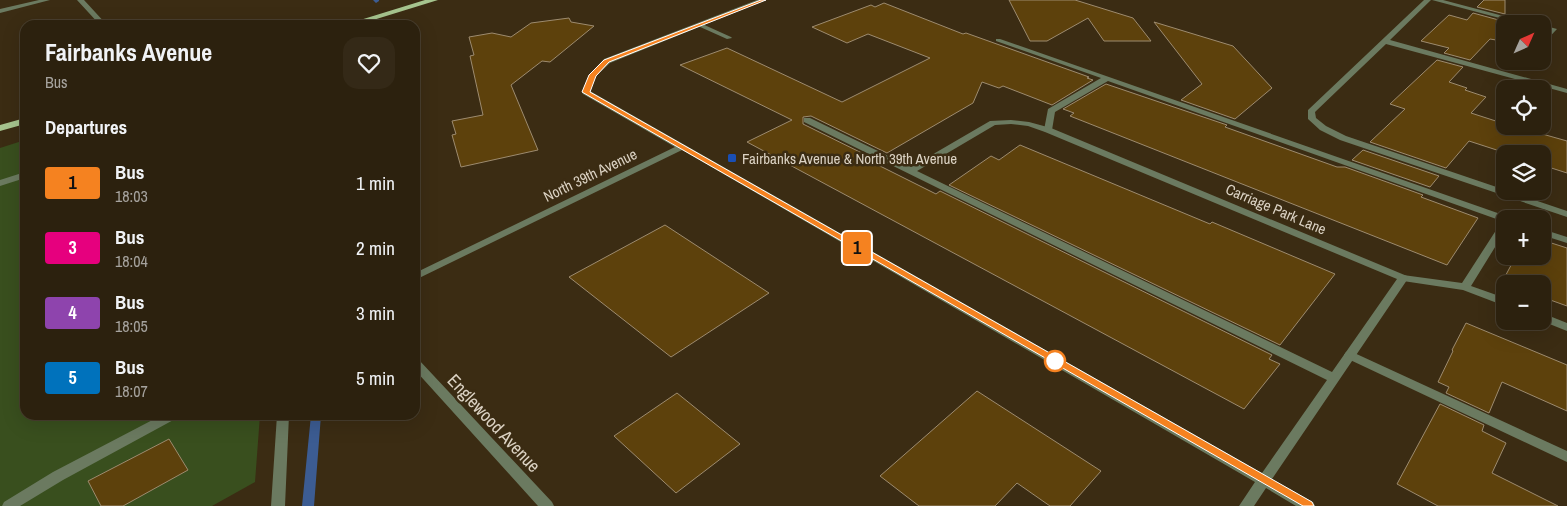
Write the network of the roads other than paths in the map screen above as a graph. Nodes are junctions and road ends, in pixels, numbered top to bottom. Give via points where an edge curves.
1 (47, 0) edge
2 (80, 0) edge
3 (434, 0) edge
4 (763, 0) edge
5 (1428, 0) edge
6 (1435, 0) edge
7 (0, 11) edge
8 (1496, 15) edge
9 (99, 20) edge
10 (365, 20) edge
11 (700, 25) junction
12 (729, 38) dead end
13 (998, 40) dead end
14 (1385, 41) junction
15 (1107, 78) junction
16 (1567, 91) edge
17 (807, 120) dead end
18 (20, 122) edge
19 (0, 128) edge
20 (1048, 130) junction
21 (682, 147) junction
22 (912, 170) junction
23 (20, 177) edge
24 (0, 183) edge
25 (1567, 214) edge
26 (1496, 215) edge
27 (1551, 235) edge
28 (1496, 238) edge
29 (1567, 240) edge
30 (420, 275) edge
31 (1403, 278) junction
32 (1466, 286) junction
33 (1496, 298) edge
34 (1551, 321) edge
35 (1567, 327) edge
36 (1350, 355) junction
37 (420, 368) edge
38 (1334, 378) junction
39 (164, 420) edge
40 (283, 420) edge
41 (1567, 457) edge
42 (1263, 480) junction
43 (8, 506) edge
44 (278, 506) edge
45 (547, 506) edge
46 (1246, 506) edge
47 (1308, 506) edge

1 - 7 street
2 - 9 street
3 - 10 main road
4 - 11 street, North 39th Avenue
5 - 14 street
6 - 8 street
11 - 12 street
11 - 21 street, North 39th Avenue via 606,61 593,75 586,92
13 - 15 street
14 - 16 street
14 - 25 street via 1311,112 1312,119 1342,138
15 - 20 street via 1051,111
15 - 26 street
17 - 22 street
18 - 19 main road
20 - 22 street, Carriage Park Lane via 1020,123 993,123
20 - 31 street, Carriage Park Lane
21 - 30 street, North 39th Avenue
21 - 42 street
22 - 38 street
23 - 24 street
27 - 29 street
28 - 32 street
31 - 32 street, Carriage Park Lane
31 - 36 street
32 - 33 street, Carriage Park Lane
34 - 35 street
36 - 38 street
36 - 41 street
37 - 45 street, Englewood Avenue
38 - 42 street
39 - 43 street
40 - 44 street
42 - 46 street
42 - 47 street

